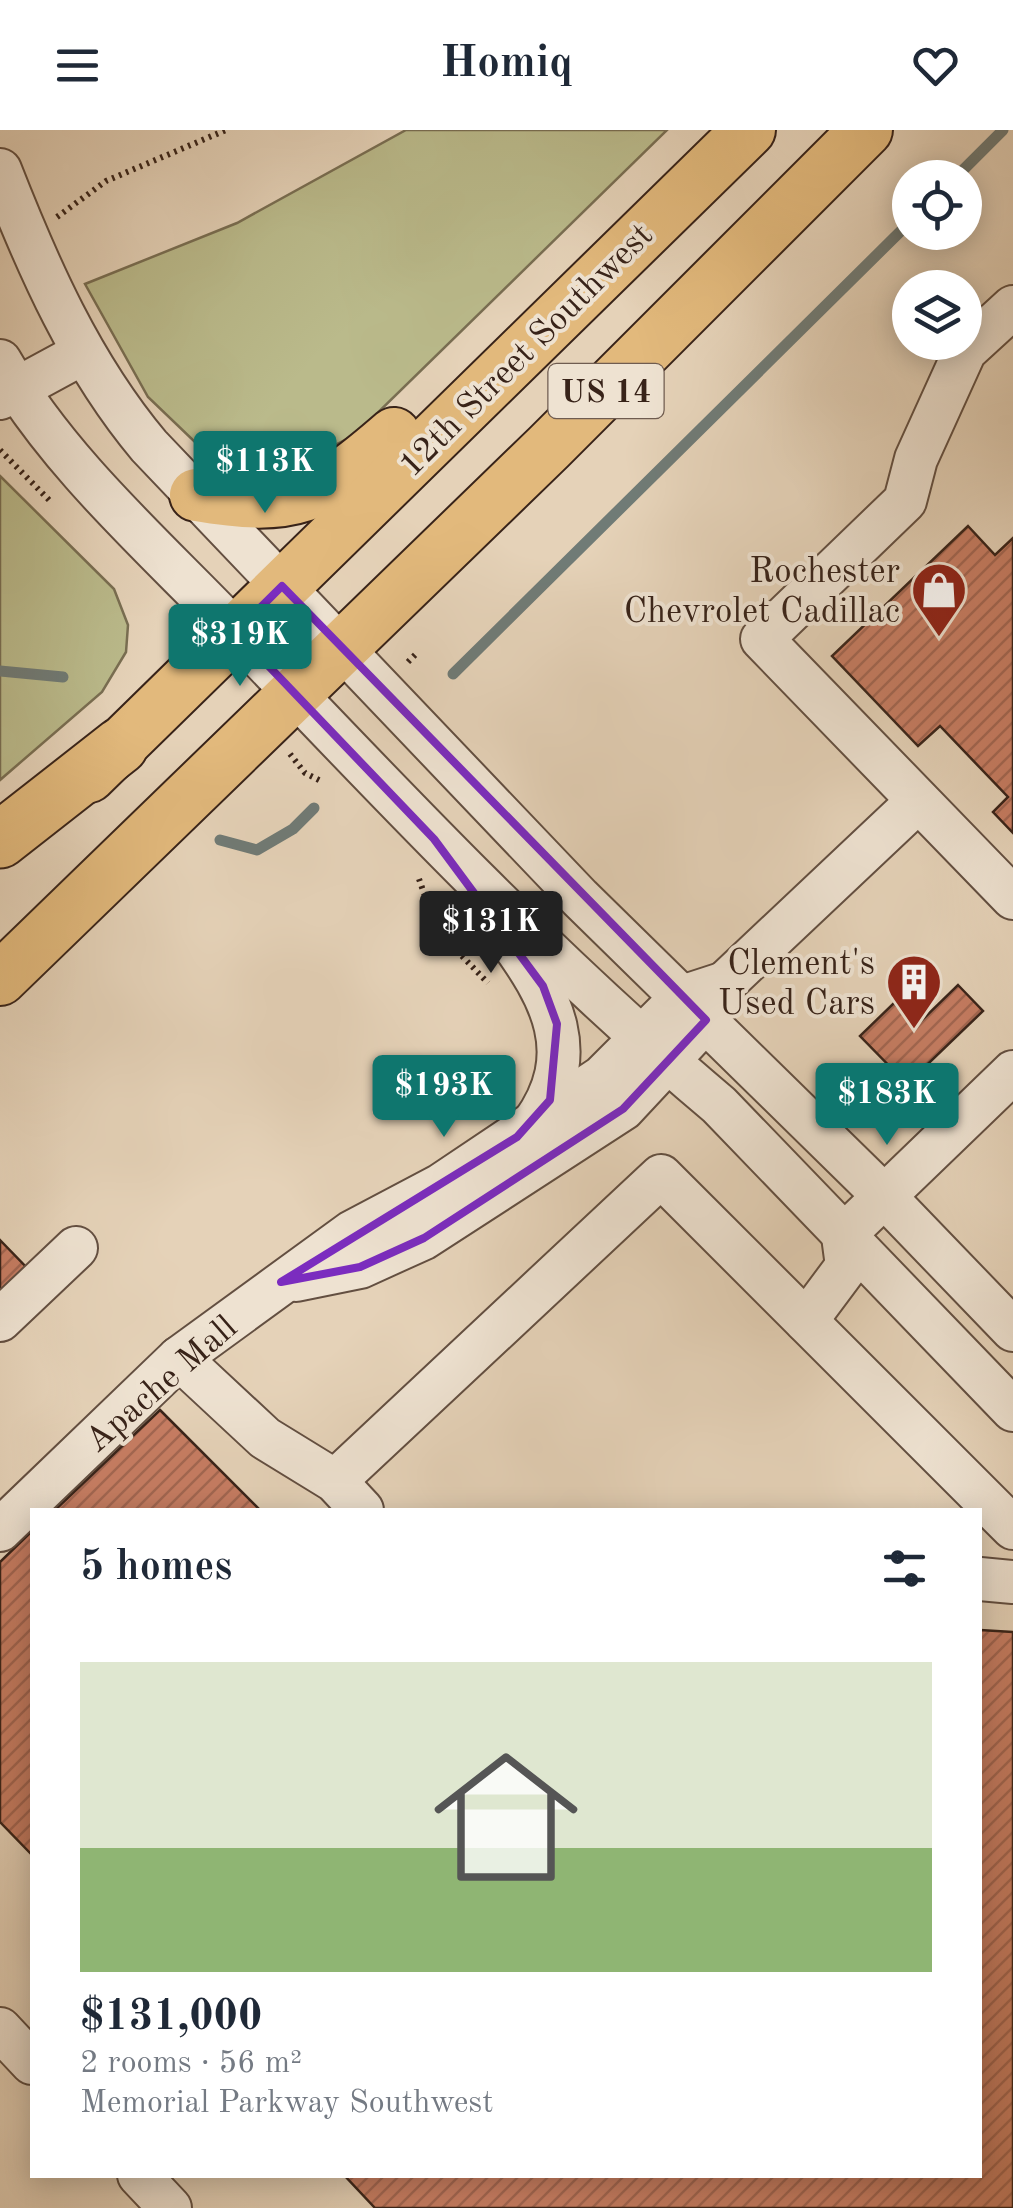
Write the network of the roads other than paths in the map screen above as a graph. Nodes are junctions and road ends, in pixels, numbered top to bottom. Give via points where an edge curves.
1 (749, 130) edge
2 (866, 130) edge
3 (0, 170) edge
4 (1013, 307) edge
5 (83, 352) junction
6 (5, 383) edge
7 (466, 411) junction
8 (196, 495) junction
9 (282, 586) junction
10 (236, 632) junction
11 (343, 649) junction
12 (296, 696) junction
13 (120, 746) junction
14 (918, 800) junction
15 (0, 840) edge
16 (426, 857) junction
17 (0, 861) edge
18 (1013, 898) edge
19 (0, 980) edge
20 (704, 1000) junction
21 (654, 1049) junction
22 (1013, 1072) edge
23 (532, 1127) junction
24 (884, 1196) junction
25 (843, 1236) junction
26 (76, 1248) dead end
27 (281, 1282) junction
28 (0, 1320) edge
29 (806, 1320) junction
30 (1013, 1330) edge
31 (180, 1358) junction
32 (1013, 1410) edge
33 (349, 1496) edge
34 (1013, 1528) edge
35 (0, 1530) edge
36 (982, 1579) edge
37 (1013, 1582) edge
38 (0, 2029) edge
39 (30, 2061) edge
40 (141, 2178) edge
41 (170, 2208) edge

1 - 7 main road, 12th Street Southwest / US 14
2 - 11 main road, US 14
3 - 5 street
4 - 14 street via 965,350 905,501 762,639
5 - 6 street
5 - 8 street via 119,410
6 - 10 street
7 - 8 main road via 404,425 344,478 302,499 250,504
7 - 9 main road, 12th Street Southwest / US 14
8 - 9 street
9 - 10 main road, 12th Street Southwest / US 14
9 - 11 street
10 - 12 street
10 - 13 main road, 12th Street Southwest / US 14
11 - 12 main road, US 14
11 - 20 street via 566,884
12 - 16 street
12 - 19 main road, US 14
13 - 15 highway, US 14
13 - 17 main road, 12th Street Southwest
14 - 18 street
14 - 20 street
16 - 21 street
16 - 23 street via 544,986 557,1024 556,1078
20 - 21 street
20 - 24 street
21 - 23 street, Apache Mall
21 - 25 street via 719,1105
21 - 27 street via 623,1110 424,1238 360,1267
22 - 24 street
23 - 27 street, Apache Mall via 352,1232
24 - 25 street
24 - 30 street
25 - 29 street via 847,1266
25 - 32 street
26 - 28 street
27 - 31 street, Apache Mall
29 - 33 street via 661,1176
29 - 34 street
31 - 33 street via 266,1438
31 - 35 street, Apache Mall
36 - 37 street
38 - 39 street
40 - 41 street

